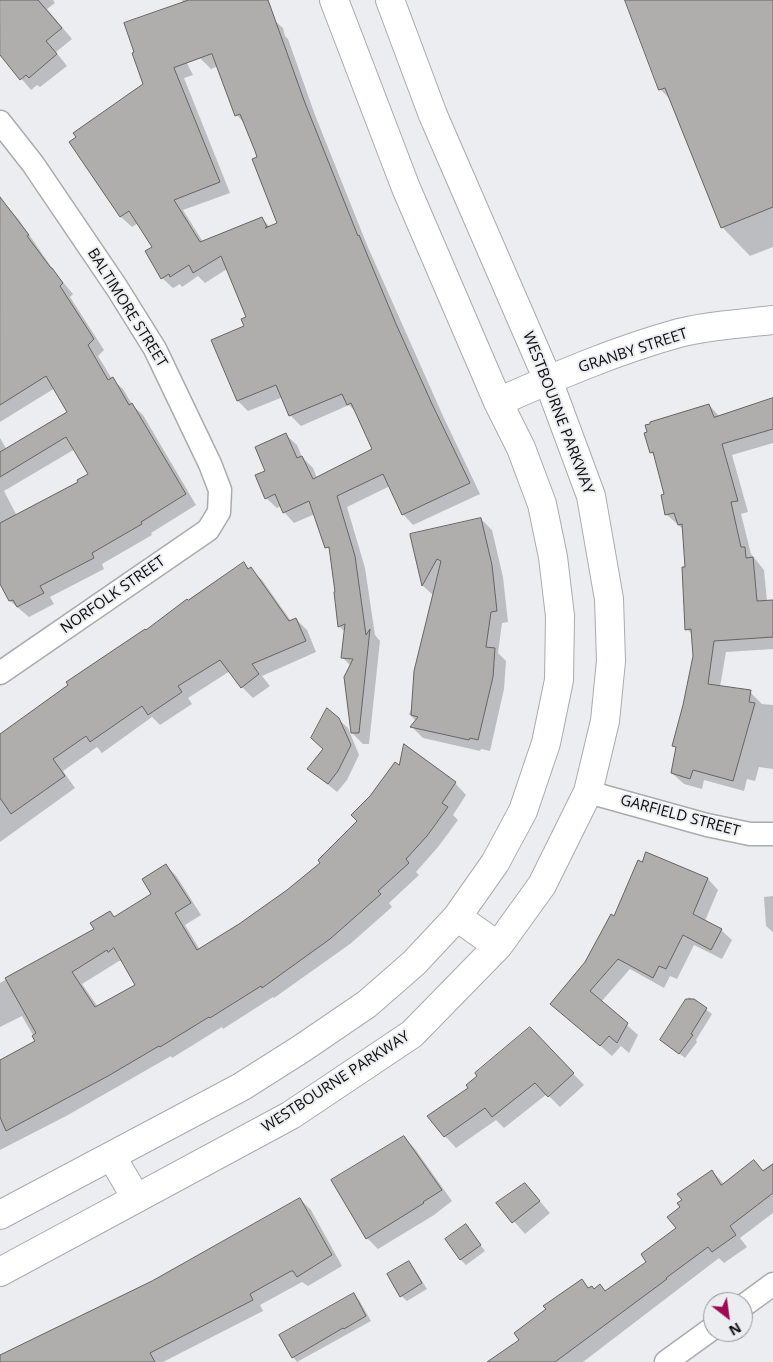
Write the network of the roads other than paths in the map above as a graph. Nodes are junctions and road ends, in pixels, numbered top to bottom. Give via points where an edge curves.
1 (334, 0) edge
2 (390, 0) edge
3 (0, 122) edge
4 (773, 320) edge
5 (548, 380) junction
6 (498, 402) junction
7 (219, 512) joint
8 (0, 673) edge
9 (588, 792) junction
10 (773, 834) edge
11 (457, 917) junction
12 (498, 946) junction
13 (112, 1157) junction
14 (136, 1198) junction
15 (0, 1215) edge
16 (0, 1272) edge
17 (773, 1284) edge
18 (753, 1299) edge
19 (703, 1335) edge
20 (666, 1362) edge

1 - 6 main road via 406,188
2 - 5 main road, WESTBOURNE PARKWAY via 433,115
3 - 7 street, BALTIMORE STREET via 33,164 155,350 210,464 220,490
4 - 5 main road, GRANBY STREET via 680,333
5 - 6 main road, GRANBY STREET
5 - 9 main road, WESTBOURNE PARKWAY via 591,496 609,599 611,661 605,721
6 - 11 main road via 521,448 542,504 560,616 559,680 546,742 523,811 495,863
7 - 8 street, NORFOLK STREET via 208,530
9 - 10 street, GARFIELD STREET via 707,825 750,834
9 - 12 main road, WESTBOURNE PARKWAY via 542,885
11 - 12 main road
11 - 13 main road via 414,963 367,1004 241,1087
12 - 14 main road, WESTBOURNE PARKWAY via 412,1034 290,1114
13 - 14 main road
13 - 15 main road
14 - 16 main road, WESTBOURNE PARKWAY
17 - 18 street
19 - 20 street

